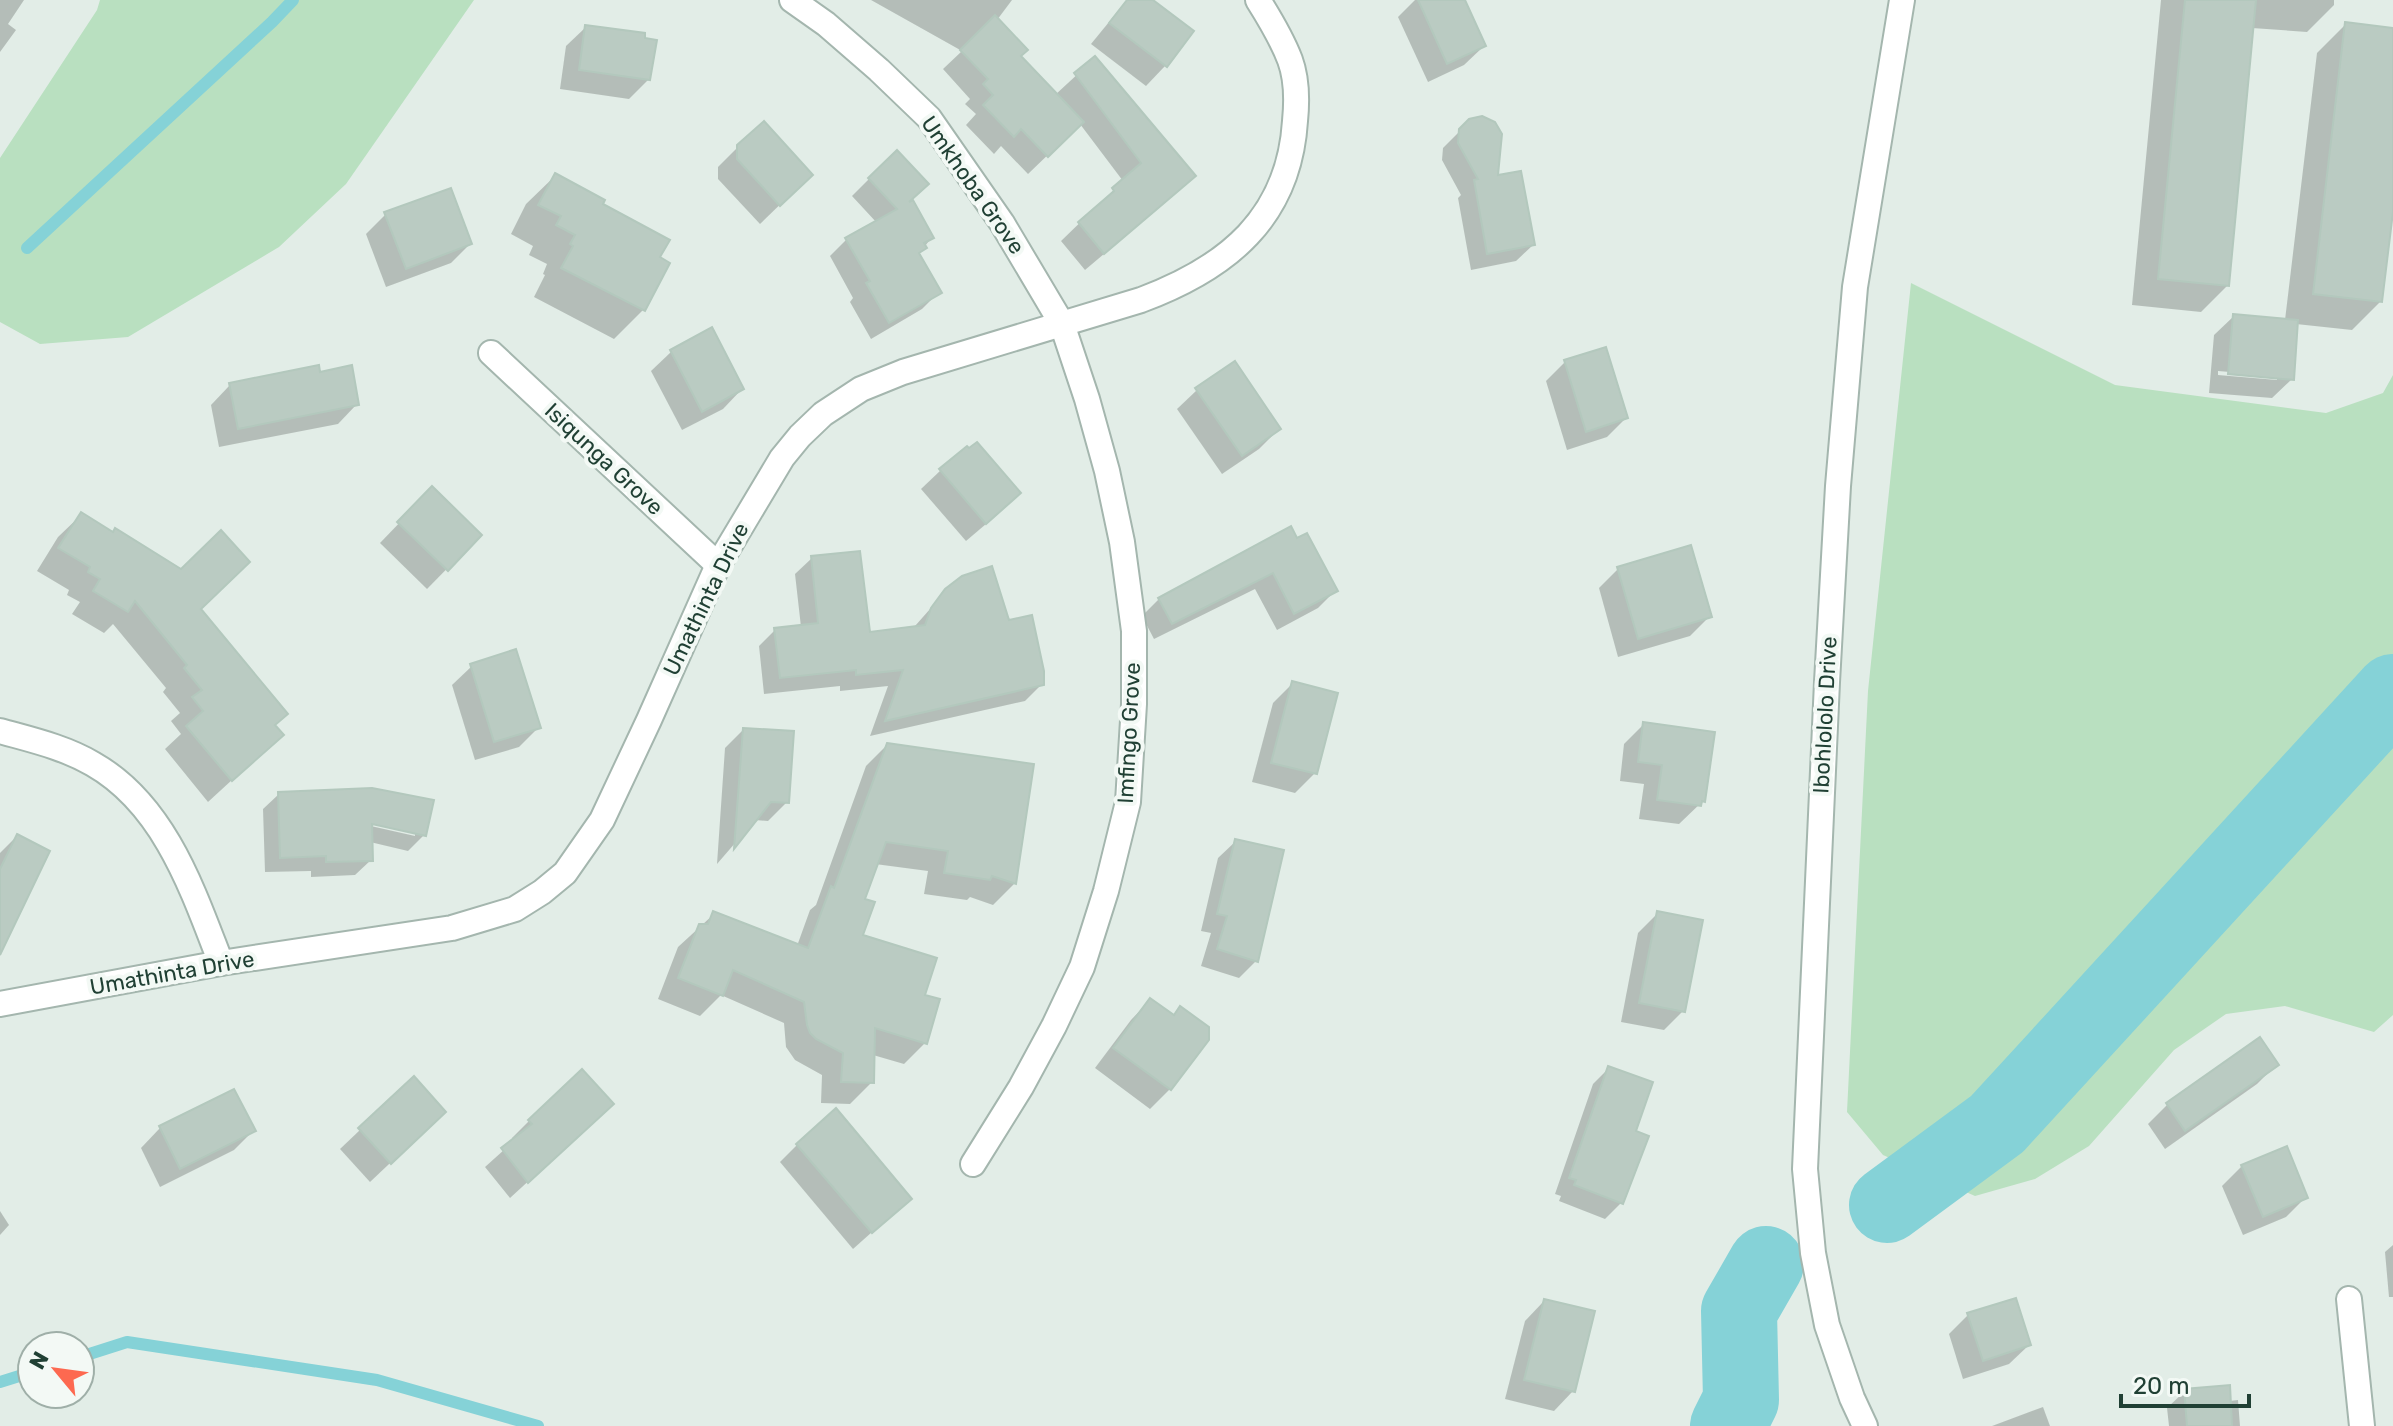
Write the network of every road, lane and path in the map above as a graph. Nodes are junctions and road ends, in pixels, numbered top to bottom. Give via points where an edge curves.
1 (792, 0) edge
2 (1258, 0) edge
3 (1902, 0) edge
4 (1062, 324) junction
5 (491, 353) dead end
6 (718, 565) junction
7 (0, 731) edge
8 (221, 963) junction
9 (0, 1004) edge
10 (973, 1164) dead end
11 (2349, 1299) dead end
12 (1865, 1426) edge
13 (2362, 1426) edge

1 - 4 street, Umkhoba Grove via 847,42 929,118 1002,223
2 - 4 street, Umathinta Drive via 1291,62 1297,97 1289,167 1276,196 1242,243 1213,266 1175,287
3 - 12 street, Ibohlololo Drive via 1855,287 1838,486 1805,1169 1827,1325
4 - 6 street, Umathinta Drive via 903,372 861,389 823,414 782,458
4 - 10 street, Imfingo Grove via 1107,471 1122,542 1134,631 1128,802 1082,967 1021,1087
5 - 6 street, Isiqunga Grove
6 - 8 street, Umathinta Drive via 602,820 565,873 542,892 515,909 452,928
7 - 8 street via 55,746 123,785 179,860
8 - 9 street, Umathinta Drive
11 - 13 street

